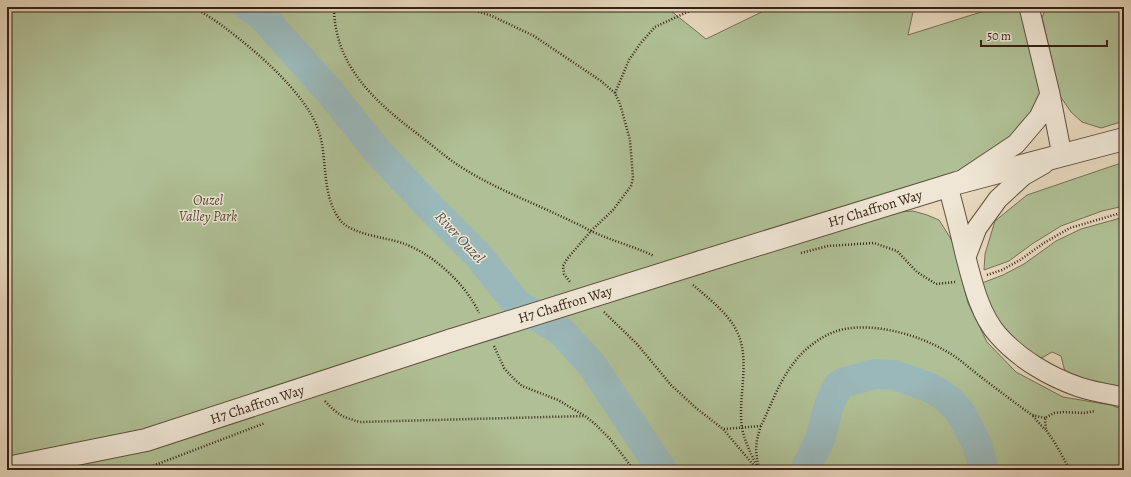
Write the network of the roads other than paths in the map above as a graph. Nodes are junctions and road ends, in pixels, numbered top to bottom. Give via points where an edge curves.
1 (1029, 7) edge
2 (1050, 94) junction
3 (1124, 139) edge
4 (1061, 155) junction
5 (952, 184) junction
6 (966, 257) junction
7 (1124, 397) edge
8 (7, 468) edge

1 - 2 street
2 - 4 street
2 - 5 street via 1039,117 1016,144
3 - 4 street, H7 Chaffron Way
4 - 5 street, H7 Chaffron Way
4 - 6 street via 1023,176 998,199 977,228
5 - 6 street
5 - 8 street, H7 Chaffron Way, bridge via 452,340 146,440
6 - 7 street via 985,316 997,335 1020,356 1050,374 1080,387

